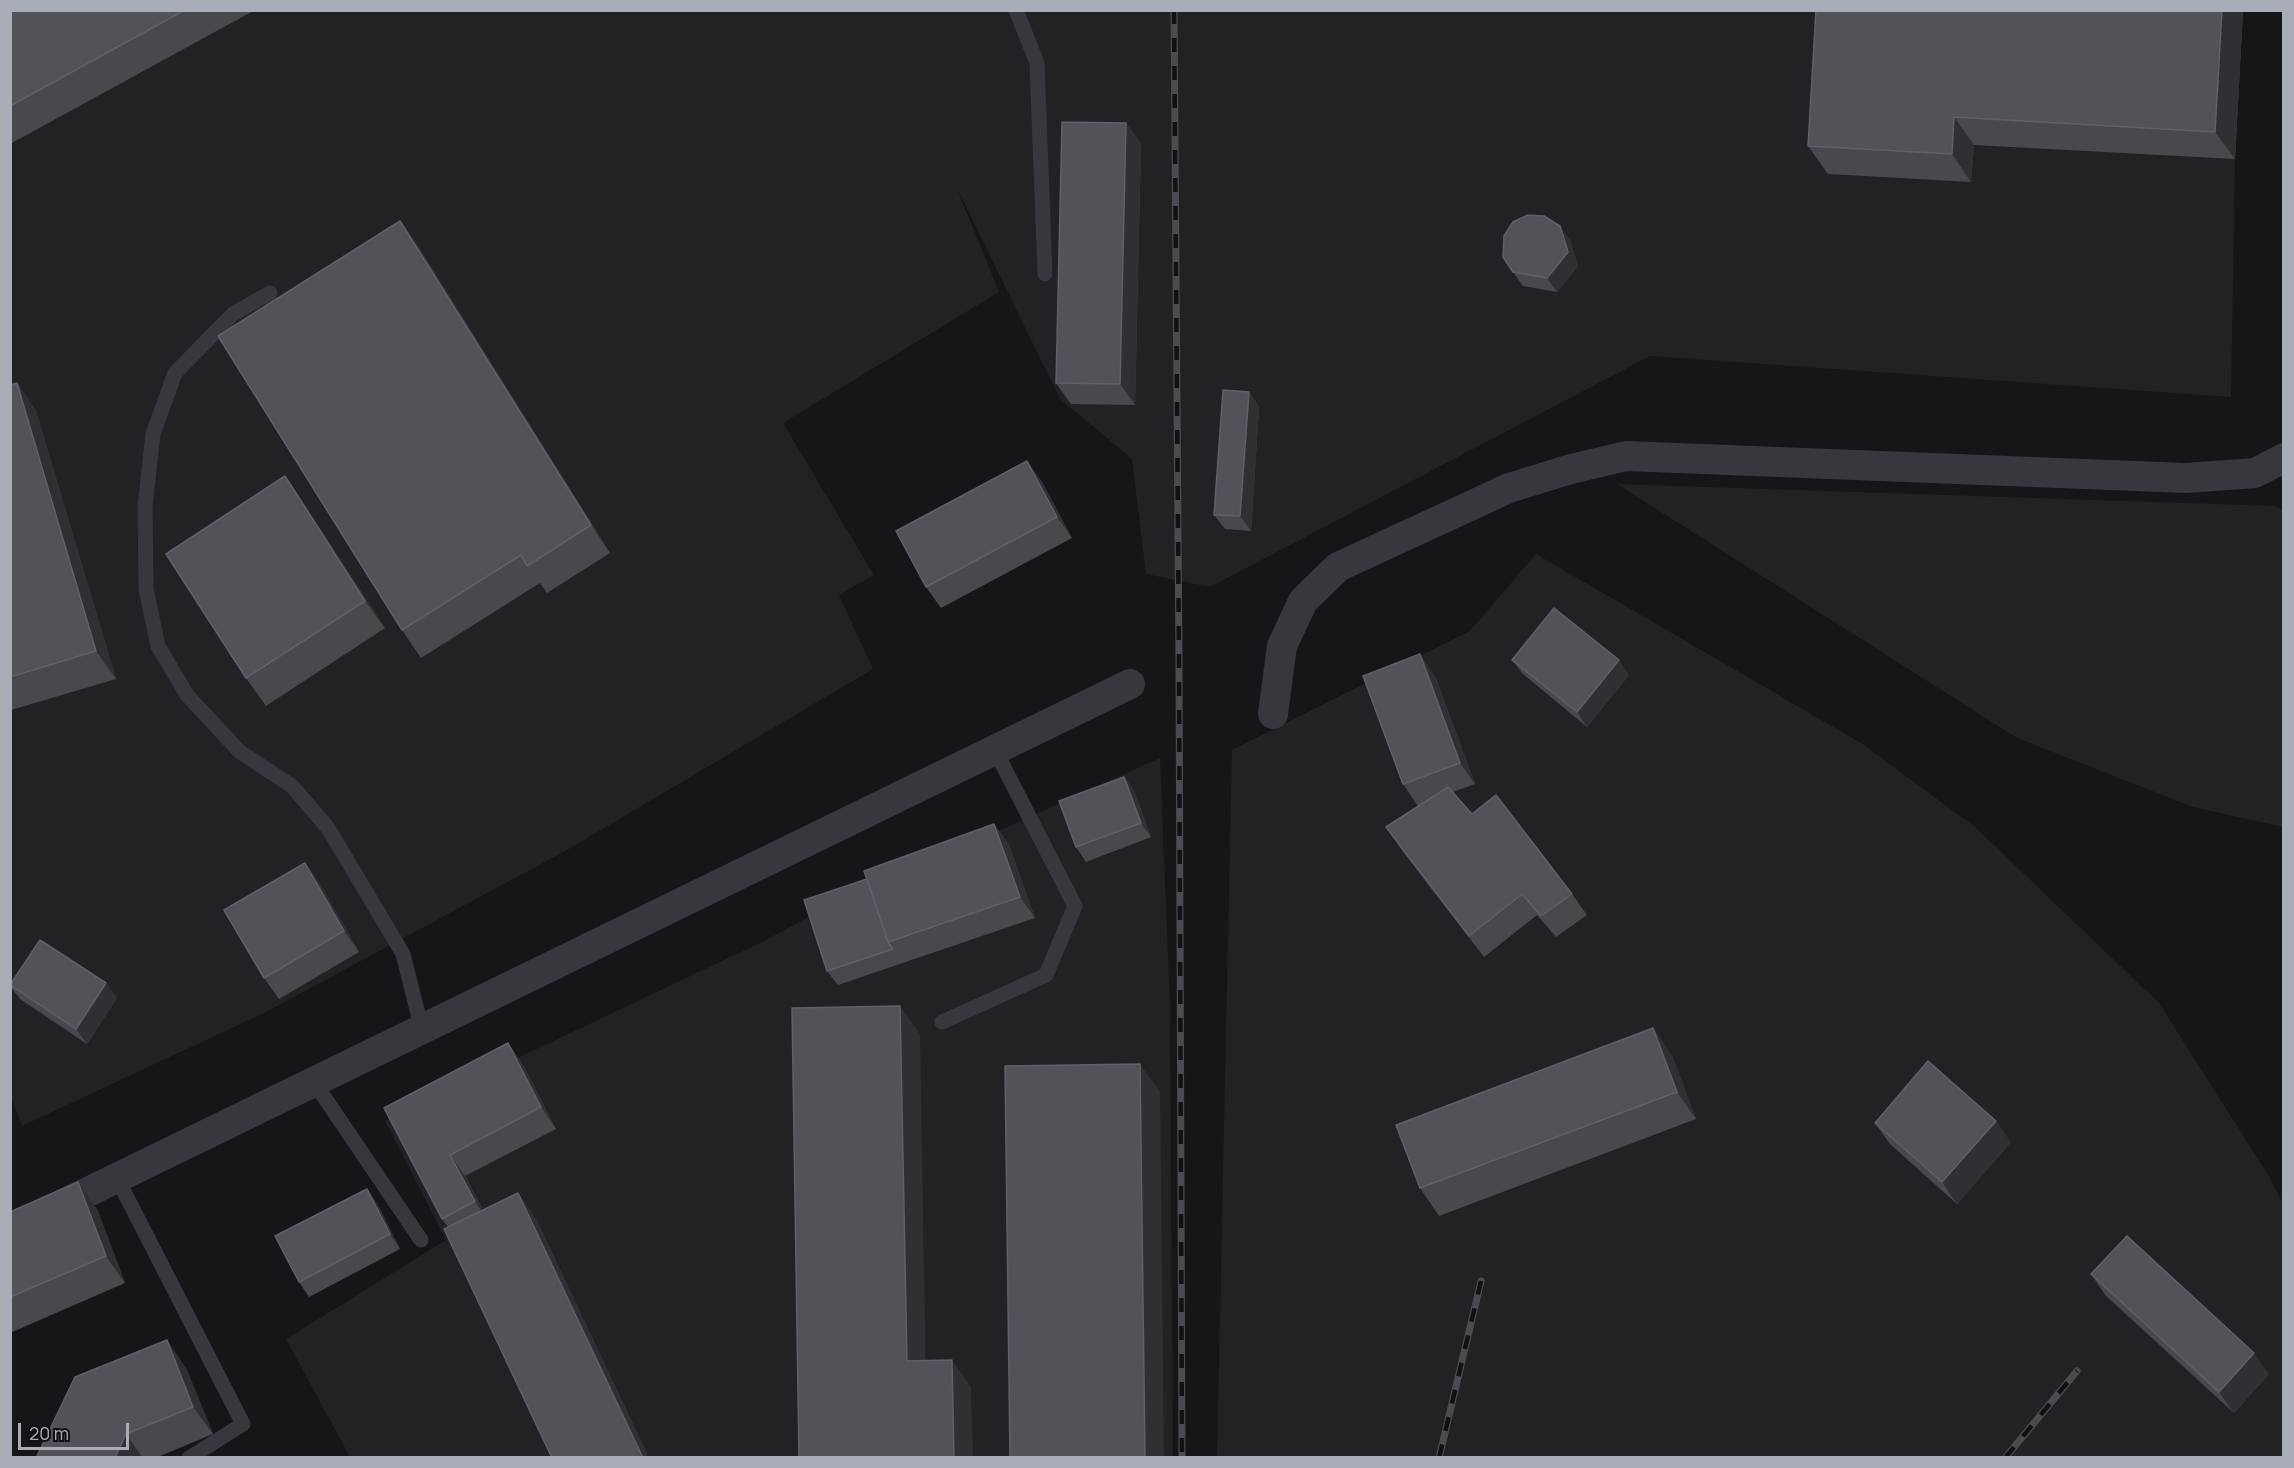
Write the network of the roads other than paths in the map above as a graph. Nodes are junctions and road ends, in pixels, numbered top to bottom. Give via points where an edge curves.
1 (1016, 10) edge
2 (1045, 274) dead end
3 (270, 293) dead end
4 (2283, 458) edge
5 (1130, 684) dead end
6 (1273, 714) dead end
7 (995, 750) junction
8 (942, 1022) dead end
9 (422, 1029) junction
10 (314, 1082) junction
11 (117, 1178) junction
12 (10, 1230) edge
13 (421, 1240) dead end
14 (189, 1458) edge

1 - 2 lane via 1036,63
3 - 9 lane via 233,314 175,373 153,434 145,506 146,589 158,646 187,695 240,752 292,786 328,828 403,954
4 - 6 street via 2255,473 2186,478 1626,456 1571,469 1509,488 1338,567 1303,601 1282,646
5 - 7 street
7 - 8 lane via 1075,906 1046,975
7 - 9 street
9 - 10 street
10 - 11 street
10 - 13 lane
11 - 12 street
11 - 14 lane via 243,1424

